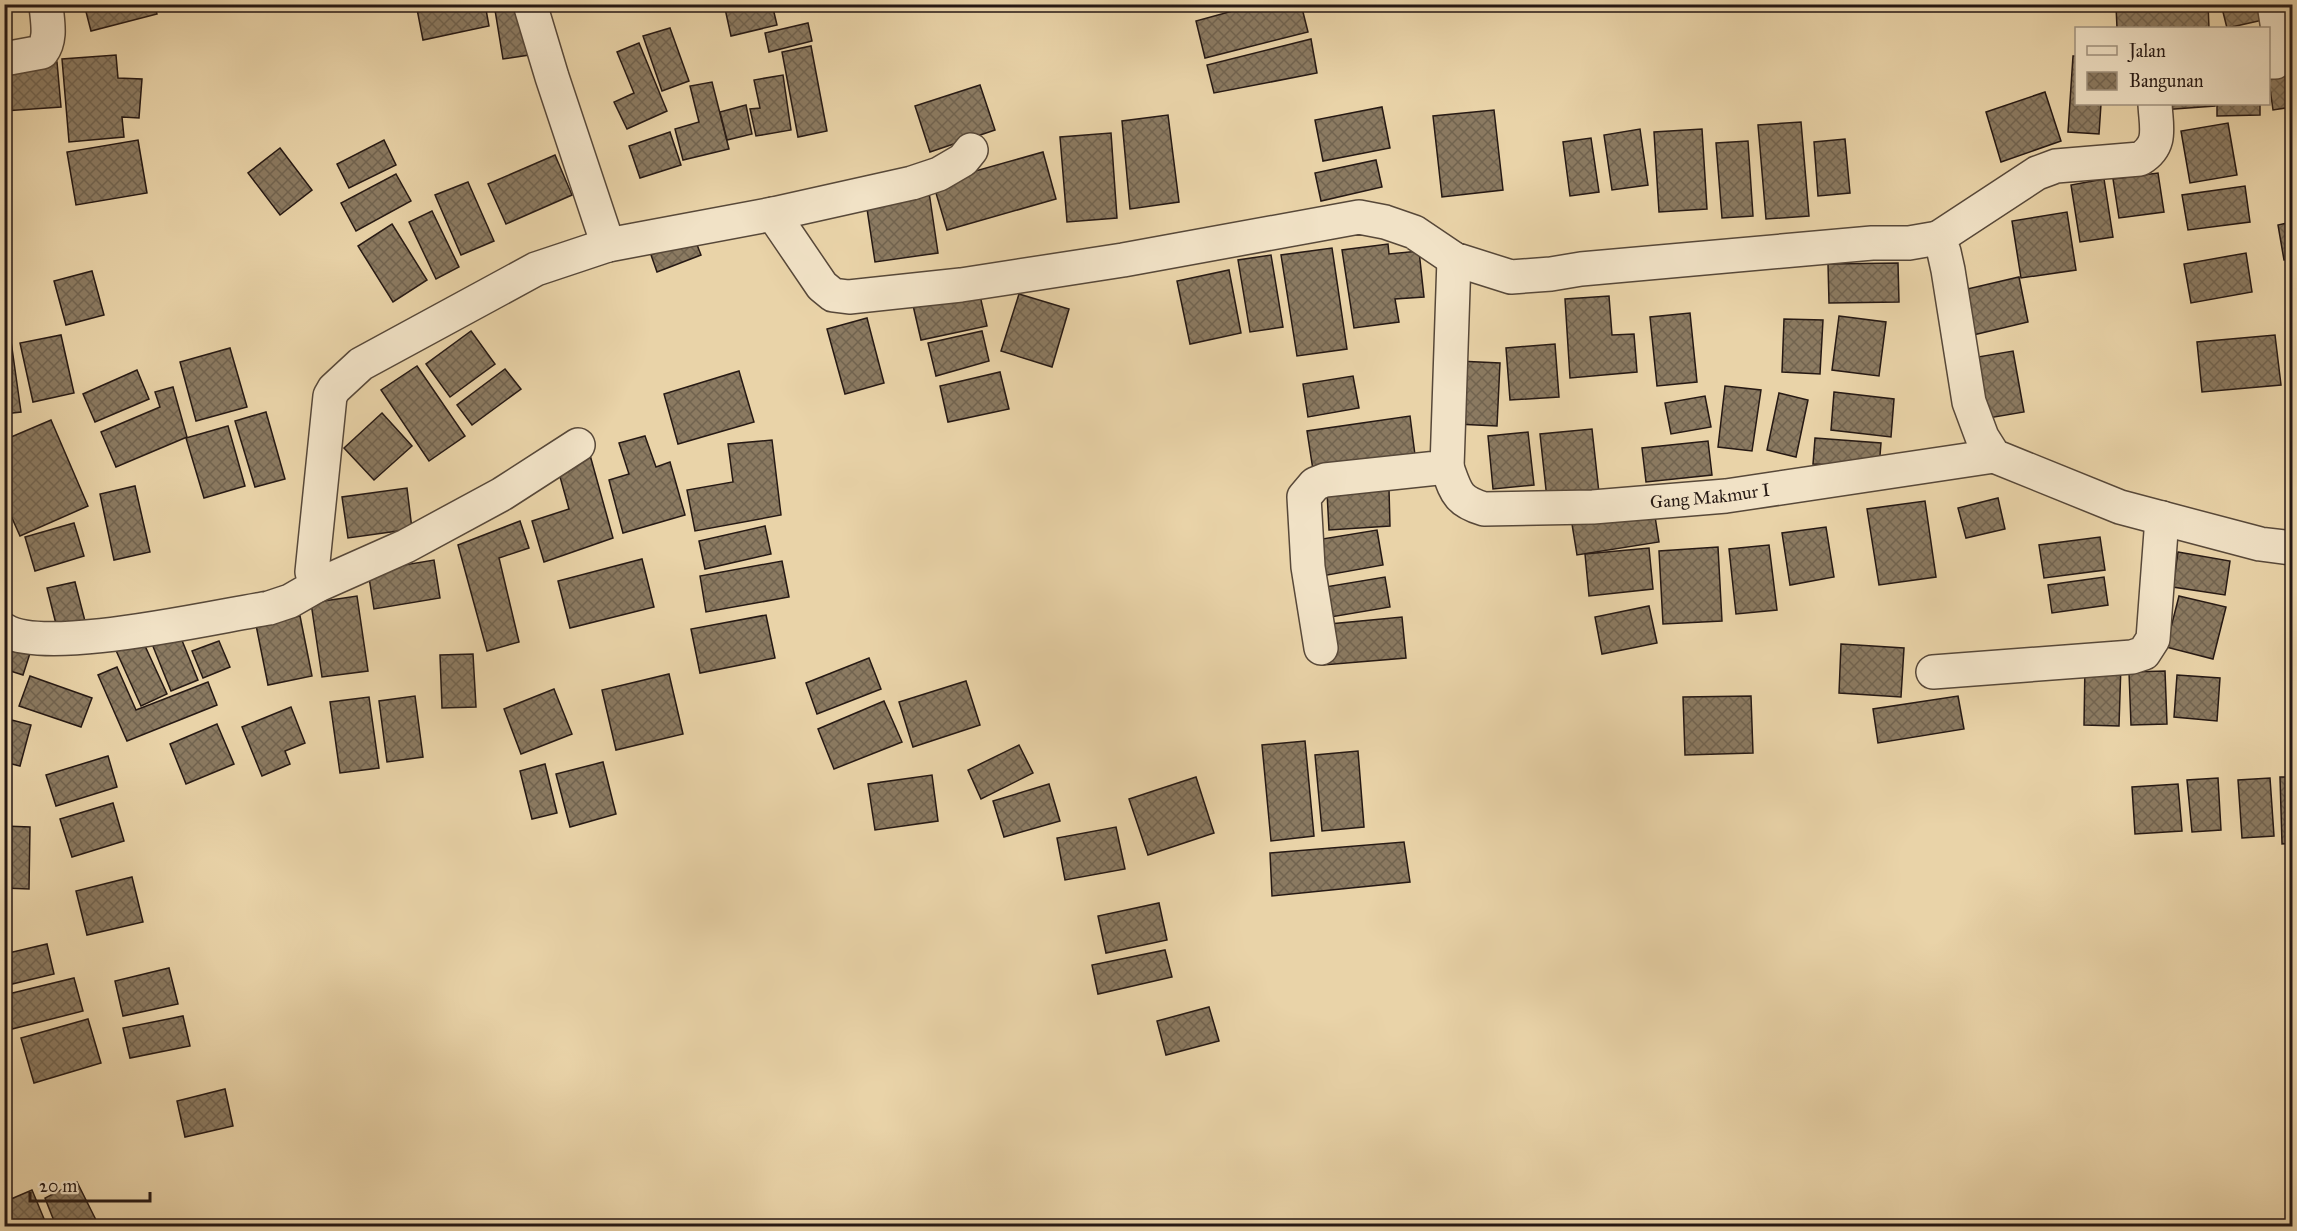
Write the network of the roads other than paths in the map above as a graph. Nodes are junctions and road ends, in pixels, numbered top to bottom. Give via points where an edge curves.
1 (46, 4) edge
2 (530, 4) edge
3 (2274, 4) edge
4 (4, 60) edge
5 (2270, 62) edge
6 (2155, 105) edge
7 (970, 150) dead end
8 (773, 214) junction
9 (1938, 238) junction
10 (608, 245) junction
11 (1454, 260) junction
12 (578, 445) dead end
13 (1994, 456) junction
14 (1447, 467) junction
15 (2162, 518) junction
16 (2292, 548) edge
17 (316, 586) junction
18 (4, 630) edge
19 (1321, 648) dead end
20 (1933, 672) dead end

1 - 4 street via 47,45 42,52
2 - 10 street
3 - 5 street via 2282,55
6 - 9 street via 2157,141 2151,153 2140,159 2046,169
7 - 8 street via 963,160 939,174 912,183
8 - 10 street
8 - 11 street via 822,286 832,295 849,297 961,285 1123,260 1359,217 1414,232
9 - 11 street via 1511,277
9 - 13 street via 1948,270 1968,402
10 - 17 street via 536,269 361,364 334,389 329,404 312,572
11 - 14 street
12 - 17 street via 502,494 416,541
13 - 14 street, Gang Makmur I via 1726,496 1593,507 1495,509 1468,504 1458,496
13 - 15 street via 2120,507
14 - 19 street via 1325,480 1309,489 1304,497 1308,567
15 - 16 street via 2260,544
15 - 20 street via 2153,639 2144,653
17 - 18 street via 269,609 135,632 49,639 13,635

